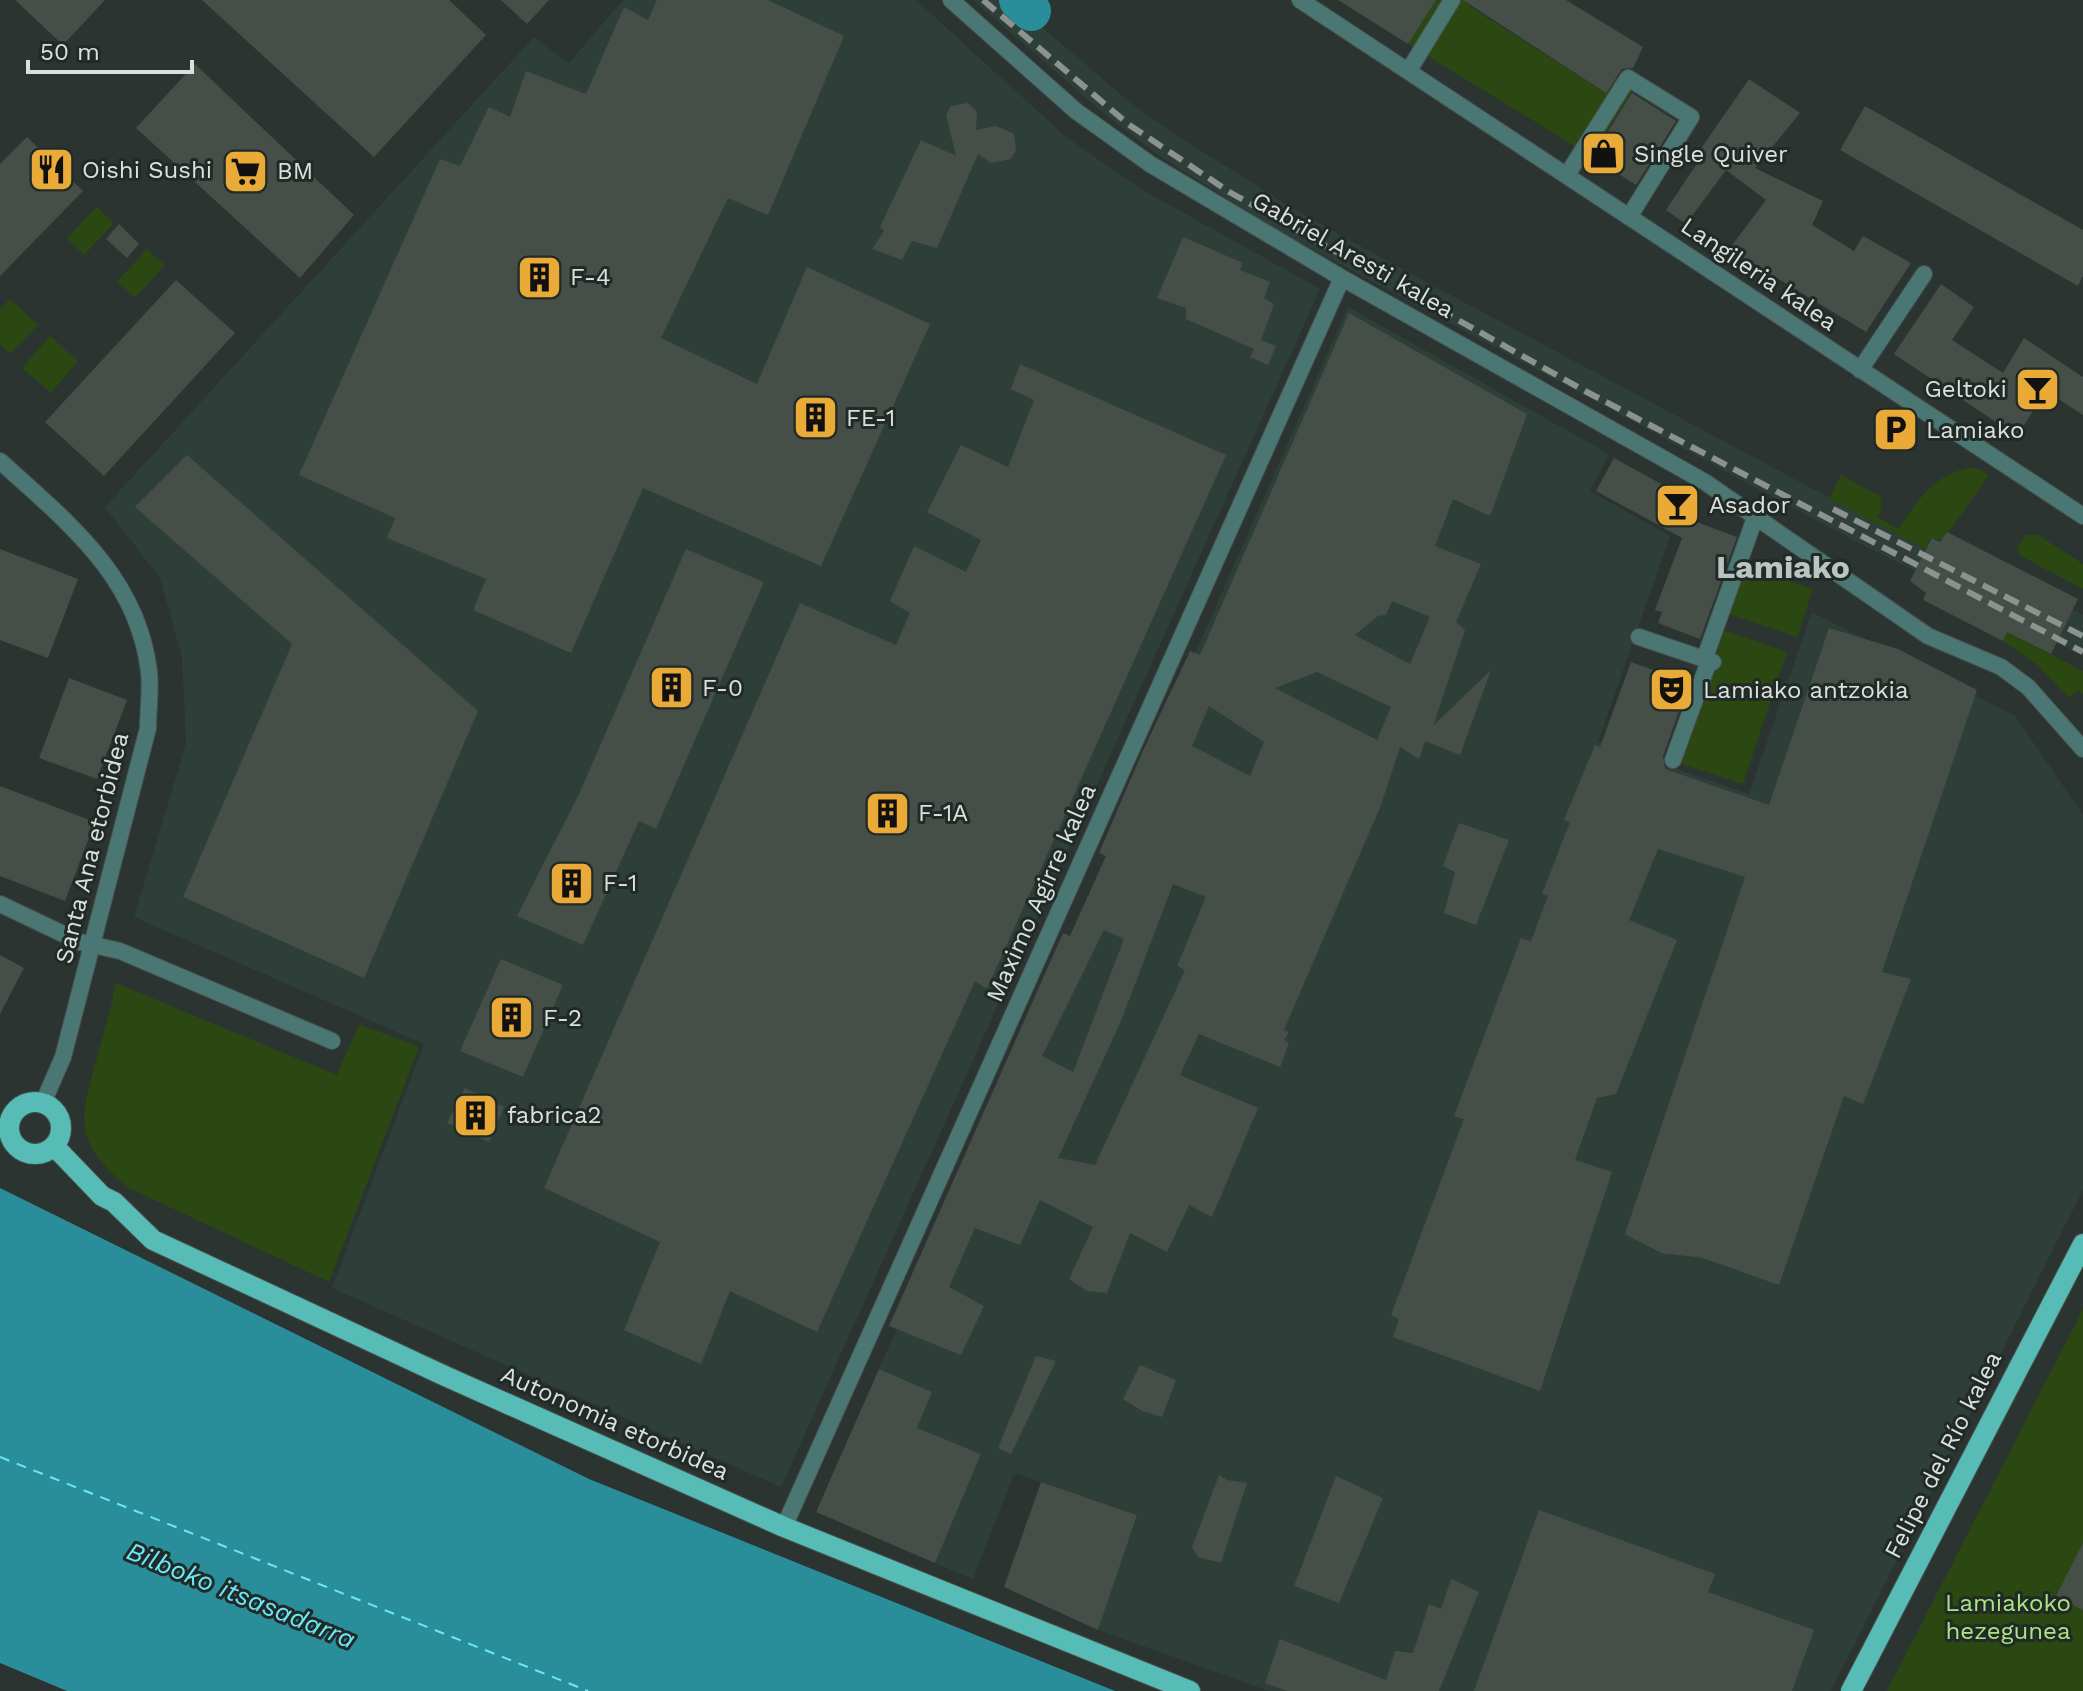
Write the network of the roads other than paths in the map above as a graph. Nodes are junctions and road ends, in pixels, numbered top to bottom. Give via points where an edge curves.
1 (951, 0) edge
2 (1300, 0) edge
3 (1452, 0) edge
4 (1409, 70) junction
5 (1567, 175) junction
6 (1629, 217) junction
7 (1924, 274) dead end
8 (1342, 278) junction
9 (1860, 370) junction
10 (0, 461) edge
11 (2083, 516) edge
12 (1755, 518) junction
13 (1639, 637) dead end
14 (1709, 661) junction
15 (2083, 749) edge
16 (1673, 760) dead end
17 (0, 904) edge
18 (93, 945) junction
19 (332, 1041) dead end
20 (43, 1103) junction
21 (5, 1128) edge
22 (54, 1146) junction
23 (2083, 1244) edge
24 (784, 1527) junction
25 (1190, 1691) edge
26 (1851, 1691) edge

1 - 8 street, Gabriel Aresti kalea via 1076,111 1150,164
2 - 4 street, Langileria kalea
3 - 4 street
4 - 5 street, Langileria kalea
5 - 6 street, Langileria kalea
5 - 6 street via 1628,78 1691,117
6 - 9 street, Langileria kalea
7 - 9 street
8 - 12 street, Gabriel Aresti kalea via 1705,482
8 - 24 street, Maximo Agirre kalea
9 - 11 street, Langileria kalea
10 - 18 street, Santa Ana etorbidea via 93,547 119,582 149,672 148,728
12 - 14 street
12 - 15 street, Gabriel Aresti kalea via 1928,636 2001,667 2028,687
13 - 14 street
14 - 16 street
17 - 18 street
18 - 19 street via 120,951
18 - 20 street, Santa Ana etorbidea via 63,1057
20 - 21 main road via 21,1106
20 - 22 main road via 60,1122
21 - 22 main road via 28,1153
22 - 24 main road, Autonomia etorbidea via 153,1240
23 - 26 main road, Felipe del Río kalea
24 - 25 main road, Autonomia etorbidea

